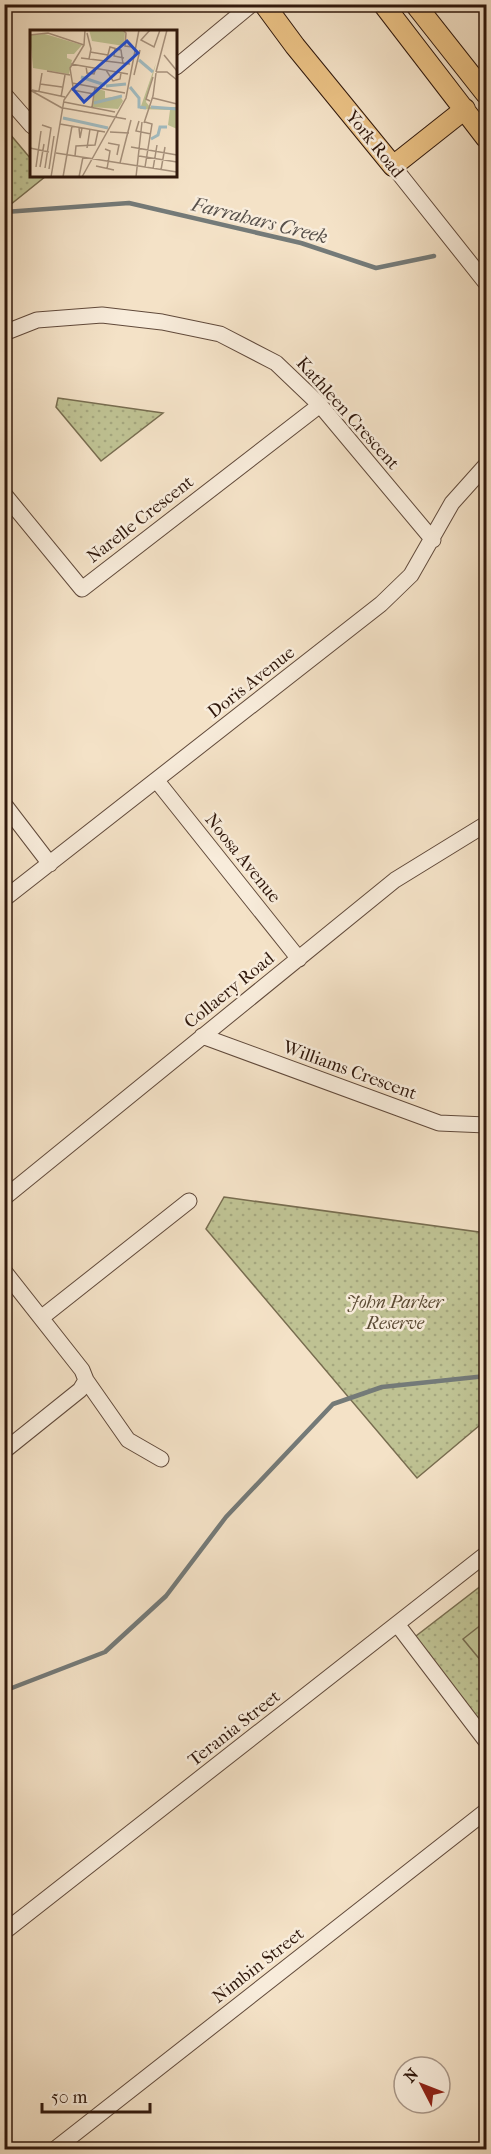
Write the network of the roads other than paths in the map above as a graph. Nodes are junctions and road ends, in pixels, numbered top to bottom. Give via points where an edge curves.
1 (252, 4) edge
2 (264, 4) edge
3 (382, 4) edge
4 (415, 4) edge
5 (177, 66) edge
6 (486, 93) edge
7 (4, 94) edge
8 (465, 109) junction
9 (30, 124) edge
10 (486, 138) edge
11 (393, 166) junction
12 (486, 283) edge
13 (4, 333) edge
14 (320, 405) junction
15 (486, 465) edge
16 (4, 494) edge
17 (433, 540) junction
18 (157, 781) junction
19 (4, 804) edge
20 (486, 824) edge
21 (50, 864) junction
22 (4, 899) edge
23 (298, 958) junction
24 (202, 1036) junction
25 (486, 1125) edge
26 (4, 1198) edge
27 (189, 1201) dead end
28 (4, 1271) edge
29 (41, 1318) junction
30 (86, 1380) junction
31 (4, 1451) edge
32 (161, 1459) dead end
33 (486, 1554) edge
34 (397, 1624) junction
35 (486, 1741) edge
36 (486, 1811) edge
37 (4, 1932) edge
38 (54, 2150) edge

1 - 5 street
2 - 11 main road, York Road
3 - 8 main road
4 - 6 main road
6 - 8 street
7 - 9 street
8 - 10 main road
8 - 11 main road
11 - 12 street, York Road
13 - 14 street, Kathleen Crescent via 37,320 102,315 220,334 276,363
14 - 16 street, Narelle Crescent via 82,589
14 - 17 street, Kathleen Crescent
15 - 17 street, Doris Avenue via 452,503
17 - 18 street, Doris Avenue via 411,575 381,604
18 - 21 street, Doris Avenue
18 - 23 street, Noosa Avenue
19 - 21 street
20 - 23 street, Collaery Road via 395,880
21 - 22 street, Doris Avenue
23 - 24 street, Collaery Road
24 - 25 street, Williams Crescent via 439,1123
24 - 26 street, Collaery Road
27 - 29 street
28 - 29 street
29 - 30 street
30 - 31 street via 80,1390
30 - 32 street via 128,1440
33 - 34 street, Terania Street
34 - 35 street
34 - 37 street, Terania Street
36 - 38 street, Nimbin Street

